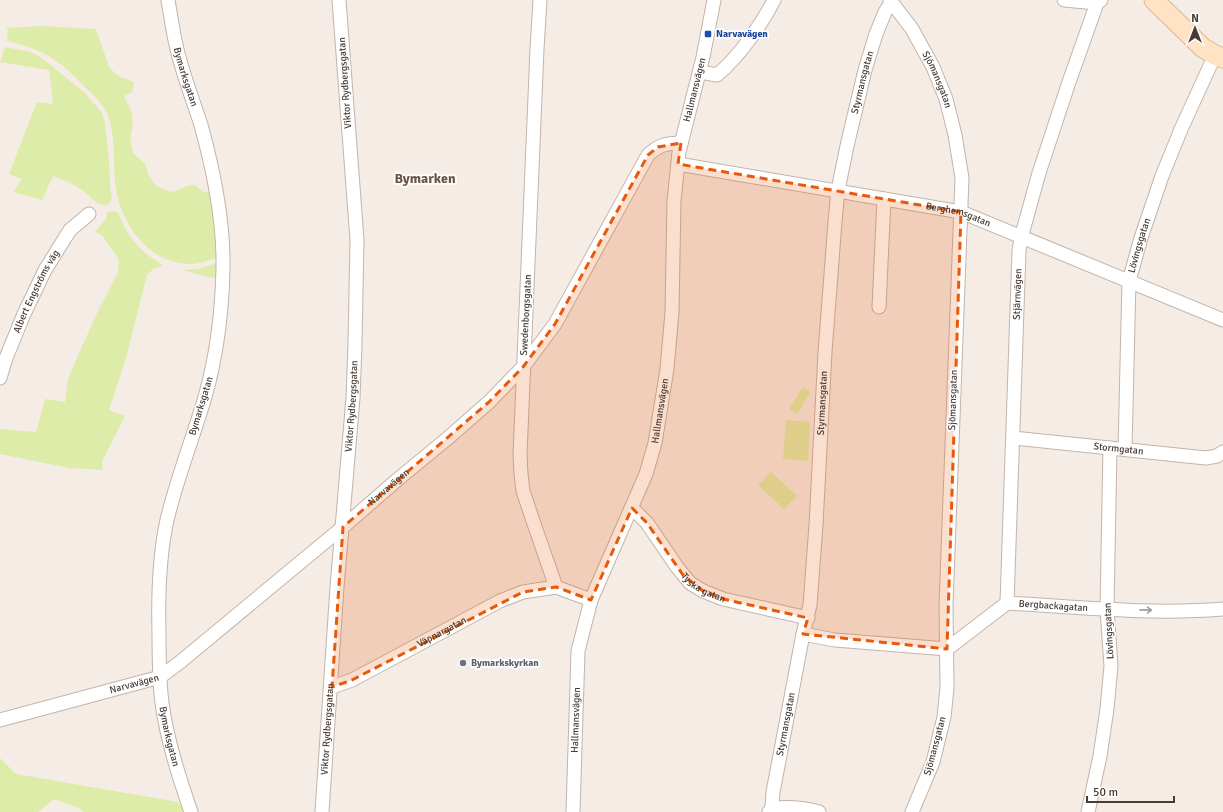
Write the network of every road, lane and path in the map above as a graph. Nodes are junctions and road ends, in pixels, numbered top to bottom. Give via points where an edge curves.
1 (168, 0) edge
2 (339, 0) edge
3 (540, 0) edge
4 (714, 0) edge
5 (774, 0) edge
6 (1064, 0) edge
7 (1154, 0) edge
8 (890, 1) edge
9 (1099, 2) edge
10 (1219, 57) edge
11 (700, 72) junction
12 (681, 143) junction
13 (678, 164) junction
14 (838, 190) junction
15 (884, 199) junction
16 (961, 212) junction
17 (89, 214) dead end
18 (1021, 238) junction
19 (1128, 281) junction
20 (879, 307) dead end
21 (1223, 320) edge
22 (523, 367) junction
23 (0, 378) edge
24 (1014, 438) junction
25 (1110, 448) junction
26 (1125, 449) junction
27 (1223, 452) edge
28 (632, 508) junction
29 (343, 527) junction
30 (556, 587) junction
31 (590, 600) junction
32 (1007, 603) junction
33 (1107, 609) junction
34 (1223, 609) edge
35 (808, 618) junction
36 (803, 634) junction
37 (947, 649) junction
38 (160, 677) junction
39 (332, 687) junction
40 (0, 720) edge
41 (770, 810) edge
42 (191, 812) edge
43 (322, 812) edge
44 (573, 812) edge
45 (819, 812) edge
46 (912, 812) edge
47 (1088, 812) edge

1 - 38 street, Bymarksgatan via 177,51 211,161 220,211 223,269 213,364 206,395 167,520 158,596
2 - 29 street, Viktor Rydbergsgatan via 357,240 356,344
3 - 22 street, Swedenborgsgatan
4 - 11 street, Hallmansvägen
5 - 11 street via 726,67 717,75
6 - 9 street
7 - 10 street via 1203,48
8 - 14 street, Styrmansgatan via 865,70
8 - 16 street, Sjömansgatan via 912,29 933,67 946,100 962,178
9 - 18 street, Stjärnvägen via 1064,97
10 - 19 street, Lövingsgatan via 1182,127 1162,176
11 - 12 street, Hallmansvägen
12 - 13 street, Hallmansvägen
12 - 22 street, Narvavägen via 658,147 648,155 555,324
13 - 14 street, Berghemsgatan
13 - 28 street, Hallmansvägen via 667,368 655,443
14 - 15 street, Berghemsgatan
14 - 35 street, Styrmansgatan
15 - 16 street, Berghemsgatan
15 - 20 street
16 - 18 street, Berghemsgatan
16 - 37 street, Sjömansgatan
17 - 23 street, Albert Engströms väg via 70,230 45,270 24,314
18 - 19 street, Berghemsgatan
18 - 24 street, Stjärnvägen
19 - 21 street, Berghemsgatan
19 - 26 street, Lövingsgatan
22 - 29 street, Narvavägen via 489,402
22 - 30 street, Swedenborgsgatan via 521,474 532,518
24 - 25 street, Stormgatan
24 - 32 street, Stjärnvägen
25 - 26 street, Stormgatan
25 - 33 street, Lövingsgatan
26 - 27 street, Stormgatan via 1206,458
28 - 31 street, Hallmansvägen
28 - 35 street, Tyska gatan via 647,523 690,583 723,599
29 - 38 street, Narvavägen
29 - 39 street, Viktor Rydbergsgatan
30 - 31 street
30 - 39 street, Väpnargatan via 522,592 500,601 352,680
31 - 44 street, Hallmansvägen via 578,651
32 - 33 street, Bergbackagatan
32 - 37 street, Bergbackagatan
33 -> 34 street, Bergbackagatan
33 - 47 street, Lövingsgatan via 1111,666 1107,709
35 - 36 street, Styrmansgatan
36 - 37 street via 835,640
36 - 41 street, Styrmansgatan
37 - 46 street, Sjömansgatan via 947,688 942,724 933,762
38 - 40 street, Narvavägen
38 - 42 street, Bymarksgatan via 162,705 170,744
39 - 43 street, Viktor Rydbergsgatan
41 - 45 street via 798,808

